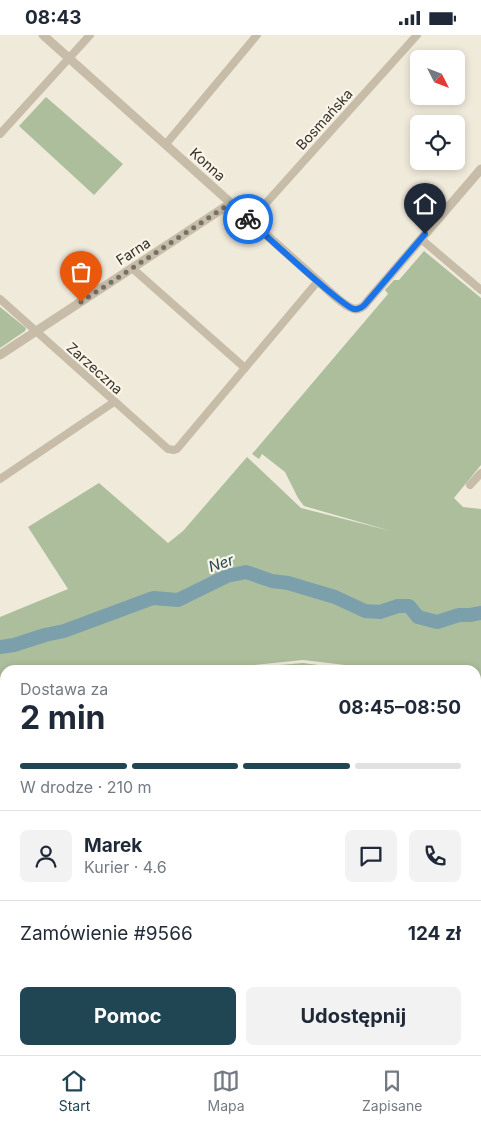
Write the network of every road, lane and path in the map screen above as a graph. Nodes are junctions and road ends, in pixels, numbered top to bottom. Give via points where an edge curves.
1 (44, 35) edge
2 (90, 35) edge
3 (257, 35) edge
4 (417, 35) edge
5 (69, 58) junction
6 (0, 135) edge
7 (166, 144) junction
8 (481, 169) edge
9 (231, 203) junction
10 (250, 221) junction
11 (421, 239) junction
12 (132, 268) junction
13 (318, 281) junction
14 (481, 290) edge
15 (0, 299) edge
16 (36, 331) junction
17 (0, 355) edge
18 (245, 368) junction
19 (114, 402) junction
20 (481, 473) edge
21 (0, 479) edge
22 (470, 485) dead end

1 - 5 street, Konna
2 - 5 street
3 - 7 street
4 - 10 street, Bosmańska
5 - 6 street
5 - 7 street, Konna
7 - 9 street, Konna
8 - 11 street
9 - 10 street, Konna
9 - 12 street, Farna
10 - 13 street, Konna
11 - 13 street, Konna via 367,302 357,309 346,305
11 - 14 street
12 - 16 street, Farna
12 - 18 street
13 - 18 street
15 - 16 street, Zarzeczna
16 - 17 street, Farna
16 - 19 street, Zarzeczna
18 - 19 street, Zarzeczna via 174,450 168,449
19 - 21 street
20 - 22 street

